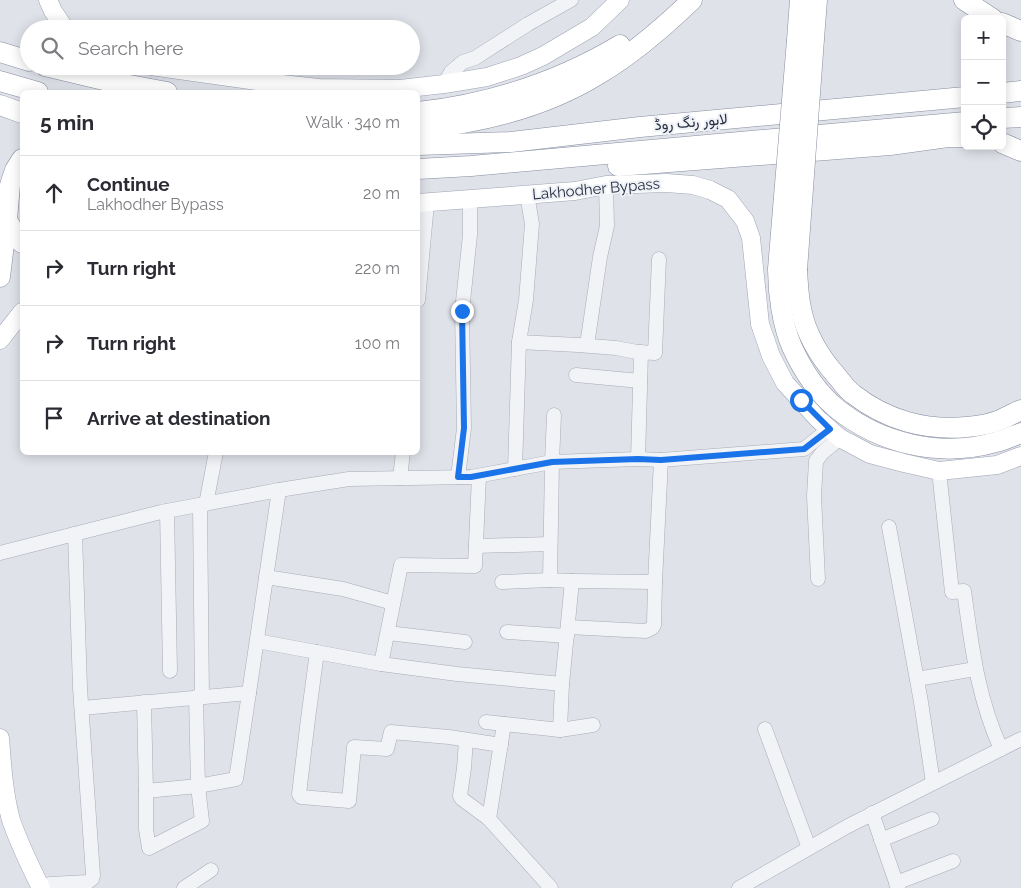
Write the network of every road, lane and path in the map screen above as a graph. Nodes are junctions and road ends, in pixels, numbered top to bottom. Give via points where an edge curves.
1 (48, 0) edge
2 (572, 0) edge
3 (620, 0) edge
4 (683, 0) edge
5 (692, 0) edge
6 (800, 0) edge
7 (817, 0) edge
8 (964, 0) edge
9 (988, 15) edge
10 (59, 20) edge
11 (1006, 25) edge
12 (1021, 31) edge
13 (806, 40) junction
14 (0, 52) edge
15 (20, 58) edge
16 (83, 75) edge
17 (214, 75) edge
18 (0, 81) edge
19 (444, 84) junction
20 (31, 90) edge
21 (156, 90) edge
22 (1021, 91) edge
23 (1006, 93) edge
24 (961, 97) edge
25 (0, 105) edge
26 (20, 112) edge
27 (420, 112) edge
28 (1021, 117) edge
29 (1006, 118) edge
30 (961, 122) edge
31 (420, 129) edge
32 (961, 137) edge
33 (1006, 145) edge
34 (420, 146) edge
35 (1021, 151) edge
36 (20, 162) edge
37 (511, 162) junction
38 (472, 166) junction
39 (420, 169) edge
40 (420, 179) edge
41 (606, 185) junction
42 (527, 194) junction
43 (470, 200) junction
44 (422, 203) edge
45 (7, 220) junction
46 (20, 241) edge
47 (420, 252) edge
48 (659, 259) dead end
49 (787, 269) junction
50 (0, 277) edge
51 (20, 315) edge
52 (0, 340) edge
53 (519, 342) junction
54 (587, 345) junction
55 (641, 352) junction
56 (576, 375) dead end
57 (640, 381) junction
58 (1021, 410) edge
59 (554, 415) dead end
60 (1021, 432) edge
61 (835, 434) junction
62 (215, 455) edge
63 (403, 455) edge
64 (1020, 458) edge
65 (638, 459) junction
66 (661, 460) junction
67 (552, 462) junction
68 (515, 469) junction
69 (939, 471) junction
70 (479, 476) junction
71 (458, 477) junction
72 (400, 478) junction
73 (279, 490) junction
74 (203, 504) junction
75 (167, 511) junction
76 (889, 527) dead end
77 (75, 534) junction
78 (550, 544) junction
79 (476, 546) junction
80 (0, 553) edge
81 (266, 576) junction
82 (818, 579) dead end
83 (550, 580) junction
84 (572, 581) junction
85 (502, 582) dead end
86 (654, 582) junction
87 (394, 603) junction
88 (506, 632) dead end
89 (567, 632) junction
90 (388, 633) junction
91 (257, 641) junction
92 (465, 642) dead end
93 (317, 652) junction
94 (382, 664) junction
95 (975, 669) junction
96 (170, 671) dead end
97 (917, 679) junction
98 (562, 684) junction
99 (249, 693) junction
100 (199, 697) junction
101 (144, 702) junction
102 (82, 708) junction
103 (486, 722) dead end
104 (504, 724) junction
105 (593, 725) dead end
106 (765, 729) dead end
107 (560, 730) junction
108 (0, 738) edge
109 (466, 740) junction
110 (1020, 744) edge
111 (501, 745) junction
112 (1001, 749) junction
113 (934, 783) junction
114 (198, 786) junction
115 (146, 791) junction
116 (872, 814) junction
117 (489, 818) junction
118 (932, 819) dead end
119 (881, 840) junction
120 (809, 848) junction
121 (954, 861) dead end
122 (211, 870) dead end
123 (897, 885) edge
124 (41, 888) edge
125 (184, 888) edge
126 (551, 888) edge
127 (740, 888) edge

1 - 10 main road
2 - 19 street via 463,62 451,72
3 - 19 main road via 592,27 543,56 487,77
4 - 27 highway via 629,40 571,71 505,96
5 - 31 highway via 600,74 549,100 488,118
6 - 13 highway
7 - 13 highway
8 - 9 highway
11 - 12 highway
13 - 49 highway, bridge
14 - 15 highway
16 - 21 highway
17 - 19 main road via 319,88 400,89
18 - 20 highway
22 - 23 highway
24 - 34 highway, لاہور رنگ روڈ via 510,142
25 - 26 highway
28 - 29 highway
30 - 37 highway, لاہور رنگ روڈ
32 - 37 highway via 890,146 571,170
33 - 35 highway
36 - 45 highway via 10,185
37 - 38 highway, لاہور رنگ روڈ
38 - 39 highway, لاہور رنگ روڈ
38 - 40 highway
41 - 42 main road, Lakhodher Bypass
41 - 54 street via 607,226
41 - 61 main road, Lakhodher Bypass via 693,185 728,199 745,221 751,238 760,324 771,356 785,383
42 - 43 main road, Lakhodher Bypass
42 - 53 street via 532,224
43 - 44 main road, Lakhodher Bypass
43 - 71 street via 470,235 462,311 464,428
44 - 47 street
45 - 46 highway
45 - 50 highway
48 - 55 street via 655,353
49 - 58 highway via 817,349 852,393 867,404 911,424 937,428 980,425
49 - 60 highway via 778,288 791,345 801,366 834,407 884,436 918,446 942,449 972,447
51 - 52 main road
53 - 54 street
53 - 68 street
54 - 55 street
55 - 57 street
56 - 57 street
57 - 65 street
59 - 67 street
61 - 66 street via 804,449
61 - 69 main road, Lakhodher Bypass via 870,454
61 - 82 street via 816,461 814,496
62 - 74 street
63 - 72 street
64 - 69 main road, Lakhodher Bypass via 997,465
65 - 66 street
65 - 67 street
66 - 86 street
67 - 68 street
67 - 78 street
68 - 70 street
69 - 95 street via 952,592 964,591
70 - 71 street
70 - 79 street
71 - 72 street
72 - 73 street via 349,479
73 - 74 street
73 - 81 street
74 - 75 street
74 - 100 street
75 - 77 street
75 - 96 street
76 - 97 street
77 - 80 street
77 - 102 street
78 - 79 street
78 - 83 street
79 - 87 street via 475,566 401,565
81 - 87 street
81 - 91 street
83 - 84 street
83 - 85 street
84 - 86 street
84 - 89 street
86 - 89 street via 652,628 646,631
87 - 90 street
88 - 89 street
89 - 98 street
90 - 92 street
90 - 94 street
91 - 93 street
91 - 99 street
93 - 94 street
93 - 109 street via 299,794 302,797 349,801 354,747 386,749 391,732
94 - 98 street
95 - 97 street
95 - 112 street via 984,708
97 - 113 street
98 - 107 street
99 - 100 street
99 - 114 street via 236,779
100 - 101 street
100 - 114 street
101 - 102 street
101 - 115 street
102 - 124 street via 93,875 88,882 50,884
103 - 104 street
104 - 107 street
104 - 111 street
105 - 107 street
106 - 120 street
108 - 124 main road via 11,818
109 - 111 street
109 - 117 street via 460,796
110 - 112 street
111 - 117 street
112 - 113 street
113 - 116 street
114 - 115 street
114 - 115 street via 202,821 149,848
116 - 119 street
116 - 120 street
117 - 126 street
118 - 119 street
119 - 123 street
120 - 127 street
121 - 123 street
122 - 125 street

